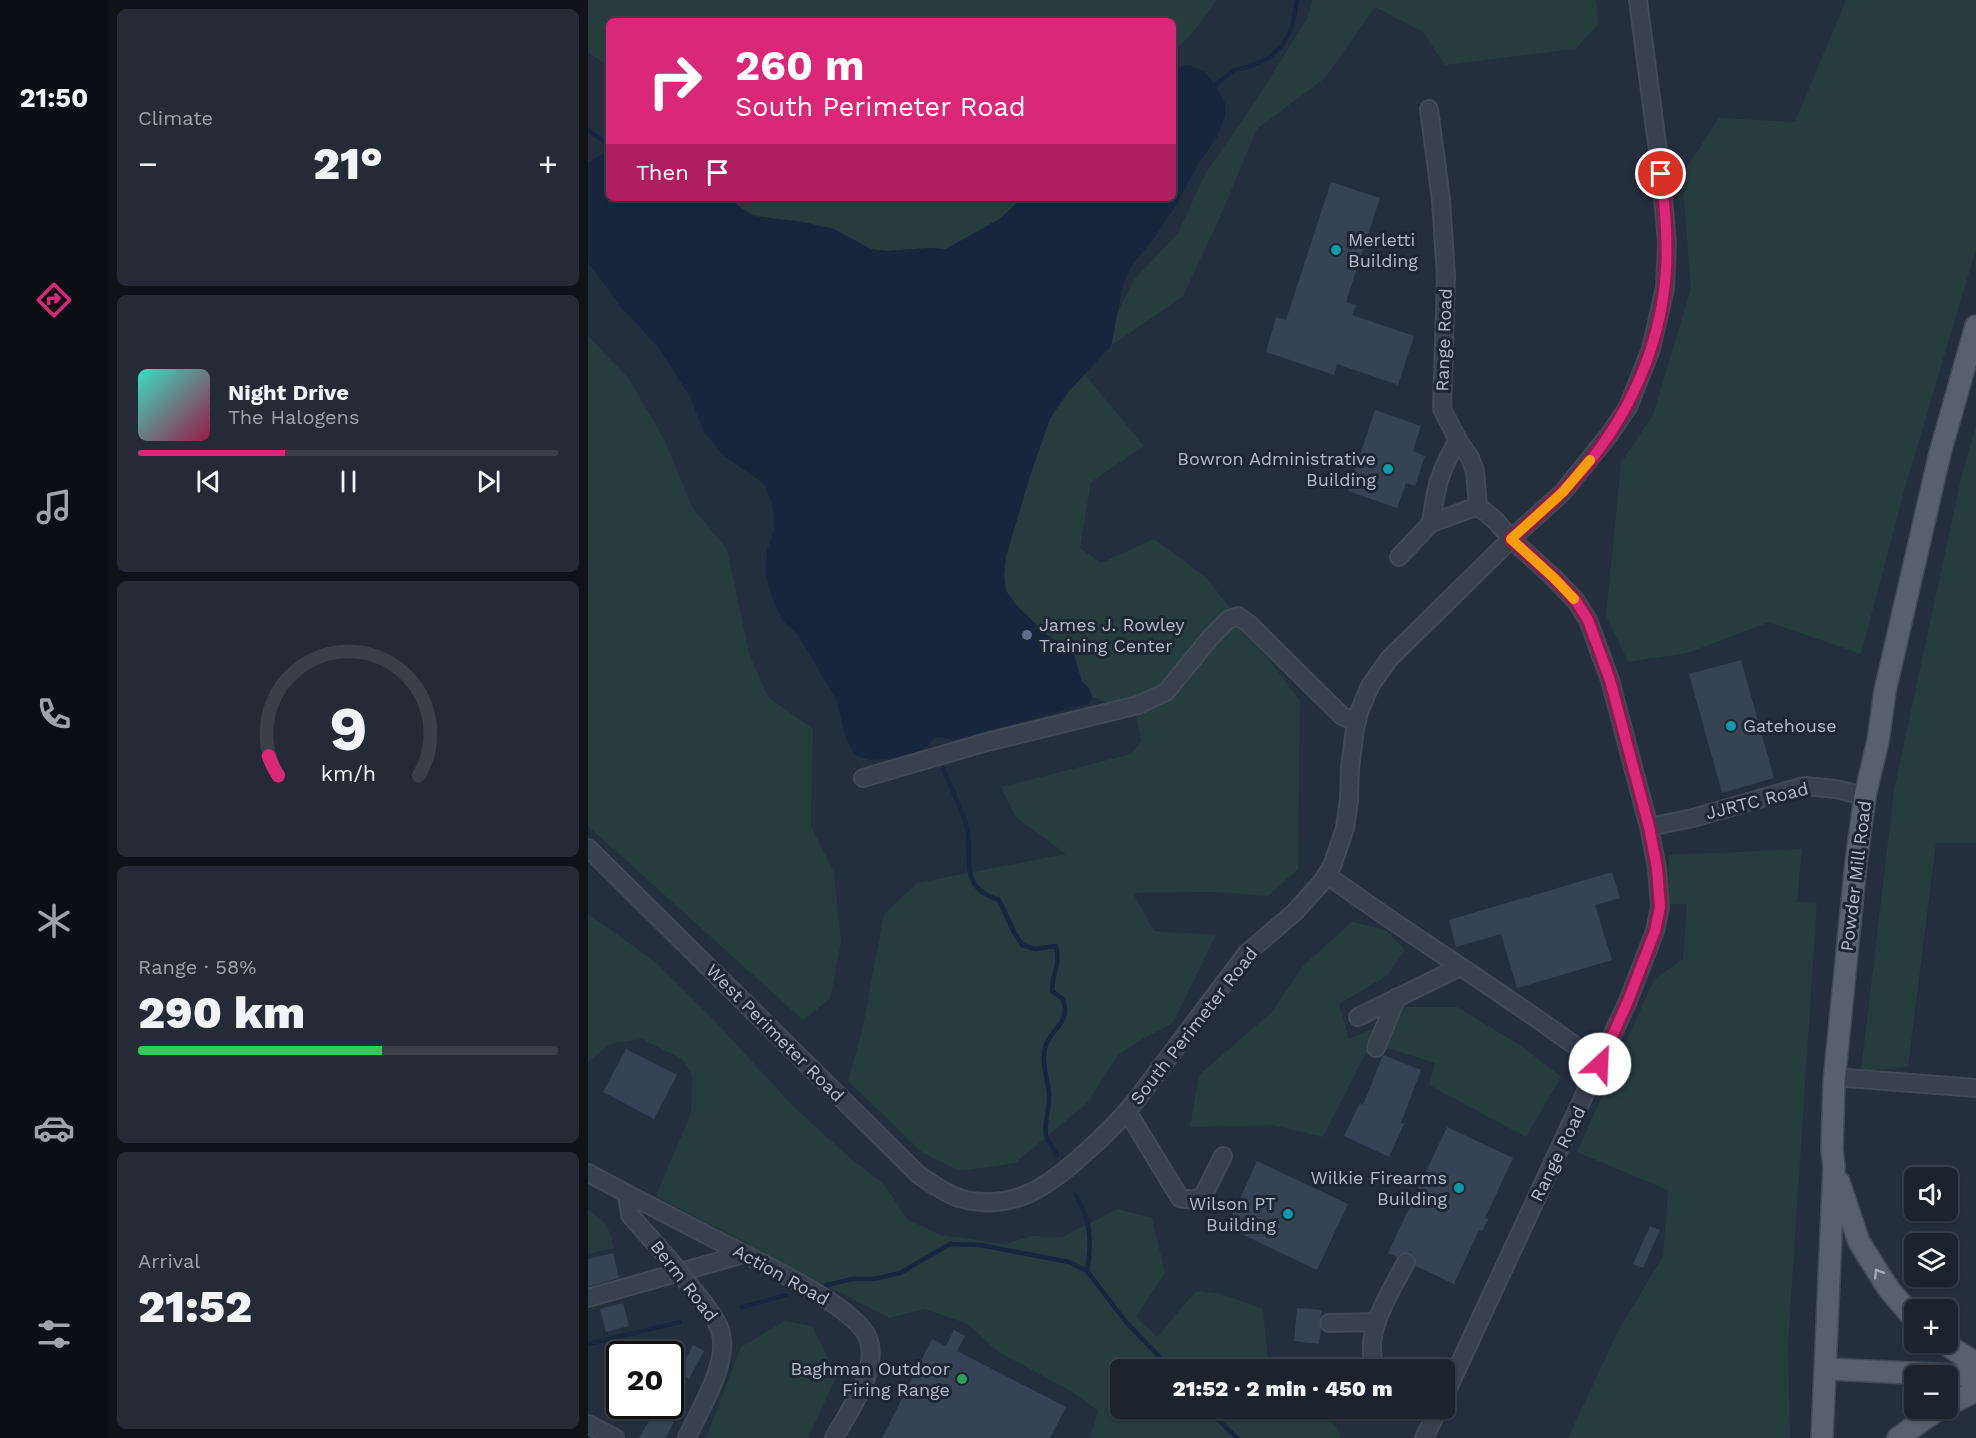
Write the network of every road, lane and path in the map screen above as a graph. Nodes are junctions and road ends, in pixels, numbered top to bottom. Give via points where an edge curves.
1 (1638, 0) edge
2 (1429, 109) dead end
3 (1976, 326) edge
4 (1458, 440) junction
5 (1478, 506) junction
6 (1431, 523) junction
7 (1511, 539) junction
8 (1399, 557) dead end
9 (1356, 721) junction
10 (864, 778) dead end
11 (1865, 796) junction
12 (1649, 827) junction
13 (588, 848) edge
14 (1326, 875) junction
15 (1460, 967) junction
16 (1397, 997) junction
17 (1358, 1017) dead end
18 (1376, 1048) dead end
19 (1600, 1064) junction
20 (1834, 1077) junction
21 (1976, 1088) edge
22 (1127, 1111) junction
23 (1223, 1156) dead end
24 (1834, 1166) junction
25 (588, 1173) edge
26 (627, 1194) junction
27 (974, 1201) joint
28 (744, 1254) junction
29 (1406, 1262) dead end
30 (588, 1298) edge
31 (1904, 1307) edge
32 (1377, 1322) junction
33 (1329, 1323) dead end
34 (1958, 1352) edge
35 (1373, 1359) edge
36 (1976, 1363) edge
37 (1826, 1369) junction
38 (1455, 1372) edge
39 (1976, 1376) edge
40 (1976, 1391) edge
41 (1958, 1400) edge
42 (1433, 1419) edge
43 (1925, 1419) edge
44 (588, 1424) edge
45 (615, 1438) edge
46 (687, 1438) edge
47 (834, 1438) edge
48 (1424, 1438) edge
49 (1822, 1438) edge
50 (1898, 1438) edge

1 - 7 lane, South Perimeter Road via 1666,226 1665,288 1653,340 1628,407 1609,435 1563,492
2 - 4 lane, Range Road via 1446,277 1442,409
3 - 11 main road, Powder Mill Road via 1940,453
4 - 5 lane, Range Road via 1474,471
4 - 6 lane via 1438,483
5 - 6 lane
5 - 7 lane, Range Road
6 - 8 lane
7 - 9 lane, South Perimeter Road via 1389,659 1365,696
7 - 12 lane, Range Road via 1576,601 1588,620 1610,680
9 - 10 lane via 1342,716 1238,616 1229,619 1210,638 1166,692 1138,705 987,742
9 - 14 lane, South Perimeter Road via 1345,828
11 - 12 lane, JJRTC Road via 1804,786
11 - 20 main road, Powder Mill Road
12 - 19 lane, Range Road via 1660,907 1655,931
13 - 27 lane, West Perimeter Road via 919,1175 942,1191
14 - 15 lane
14 - 22 lane, South Perimeter Road via 1295,912 1247,954
15 - 16 lane
15 - 19 lane
16 - 17 lane
16 - 18 lane
19 - 38 lane, Range Road
20 - 21 lane
20 - 24 main road, Powder Mill Road
22 - 23 lane via 1180,1198 1193,1200 1203,1196
22 - 27 lane, South Perimeter Road via 1068,1168 1035,1192 996,1203
31 -> 24 main road via 1859,1242
24 - 37 main road, Powder Mill Road
25 - 26 lane, Action Road
26 - 28 lane, Action Road
26 - 46 lane, Berm Road, bridge via 630,1215 694,1292 720,1328 724,1342 715,1377
28 - 30 lane
28 - 47 lane, Action Road via 833,1303 860,1324 868,1337 871,1350 862,1387
29 - 32 lane
32 - 33 lane
32 - 35 lane
34 - 36 main road
37 - 39 main road
37 - 49 main road, Powder Mill Road
40 - 41 main road
42 - 48 lane, Range Road
43 - 50 main road
44 - 45 lane

